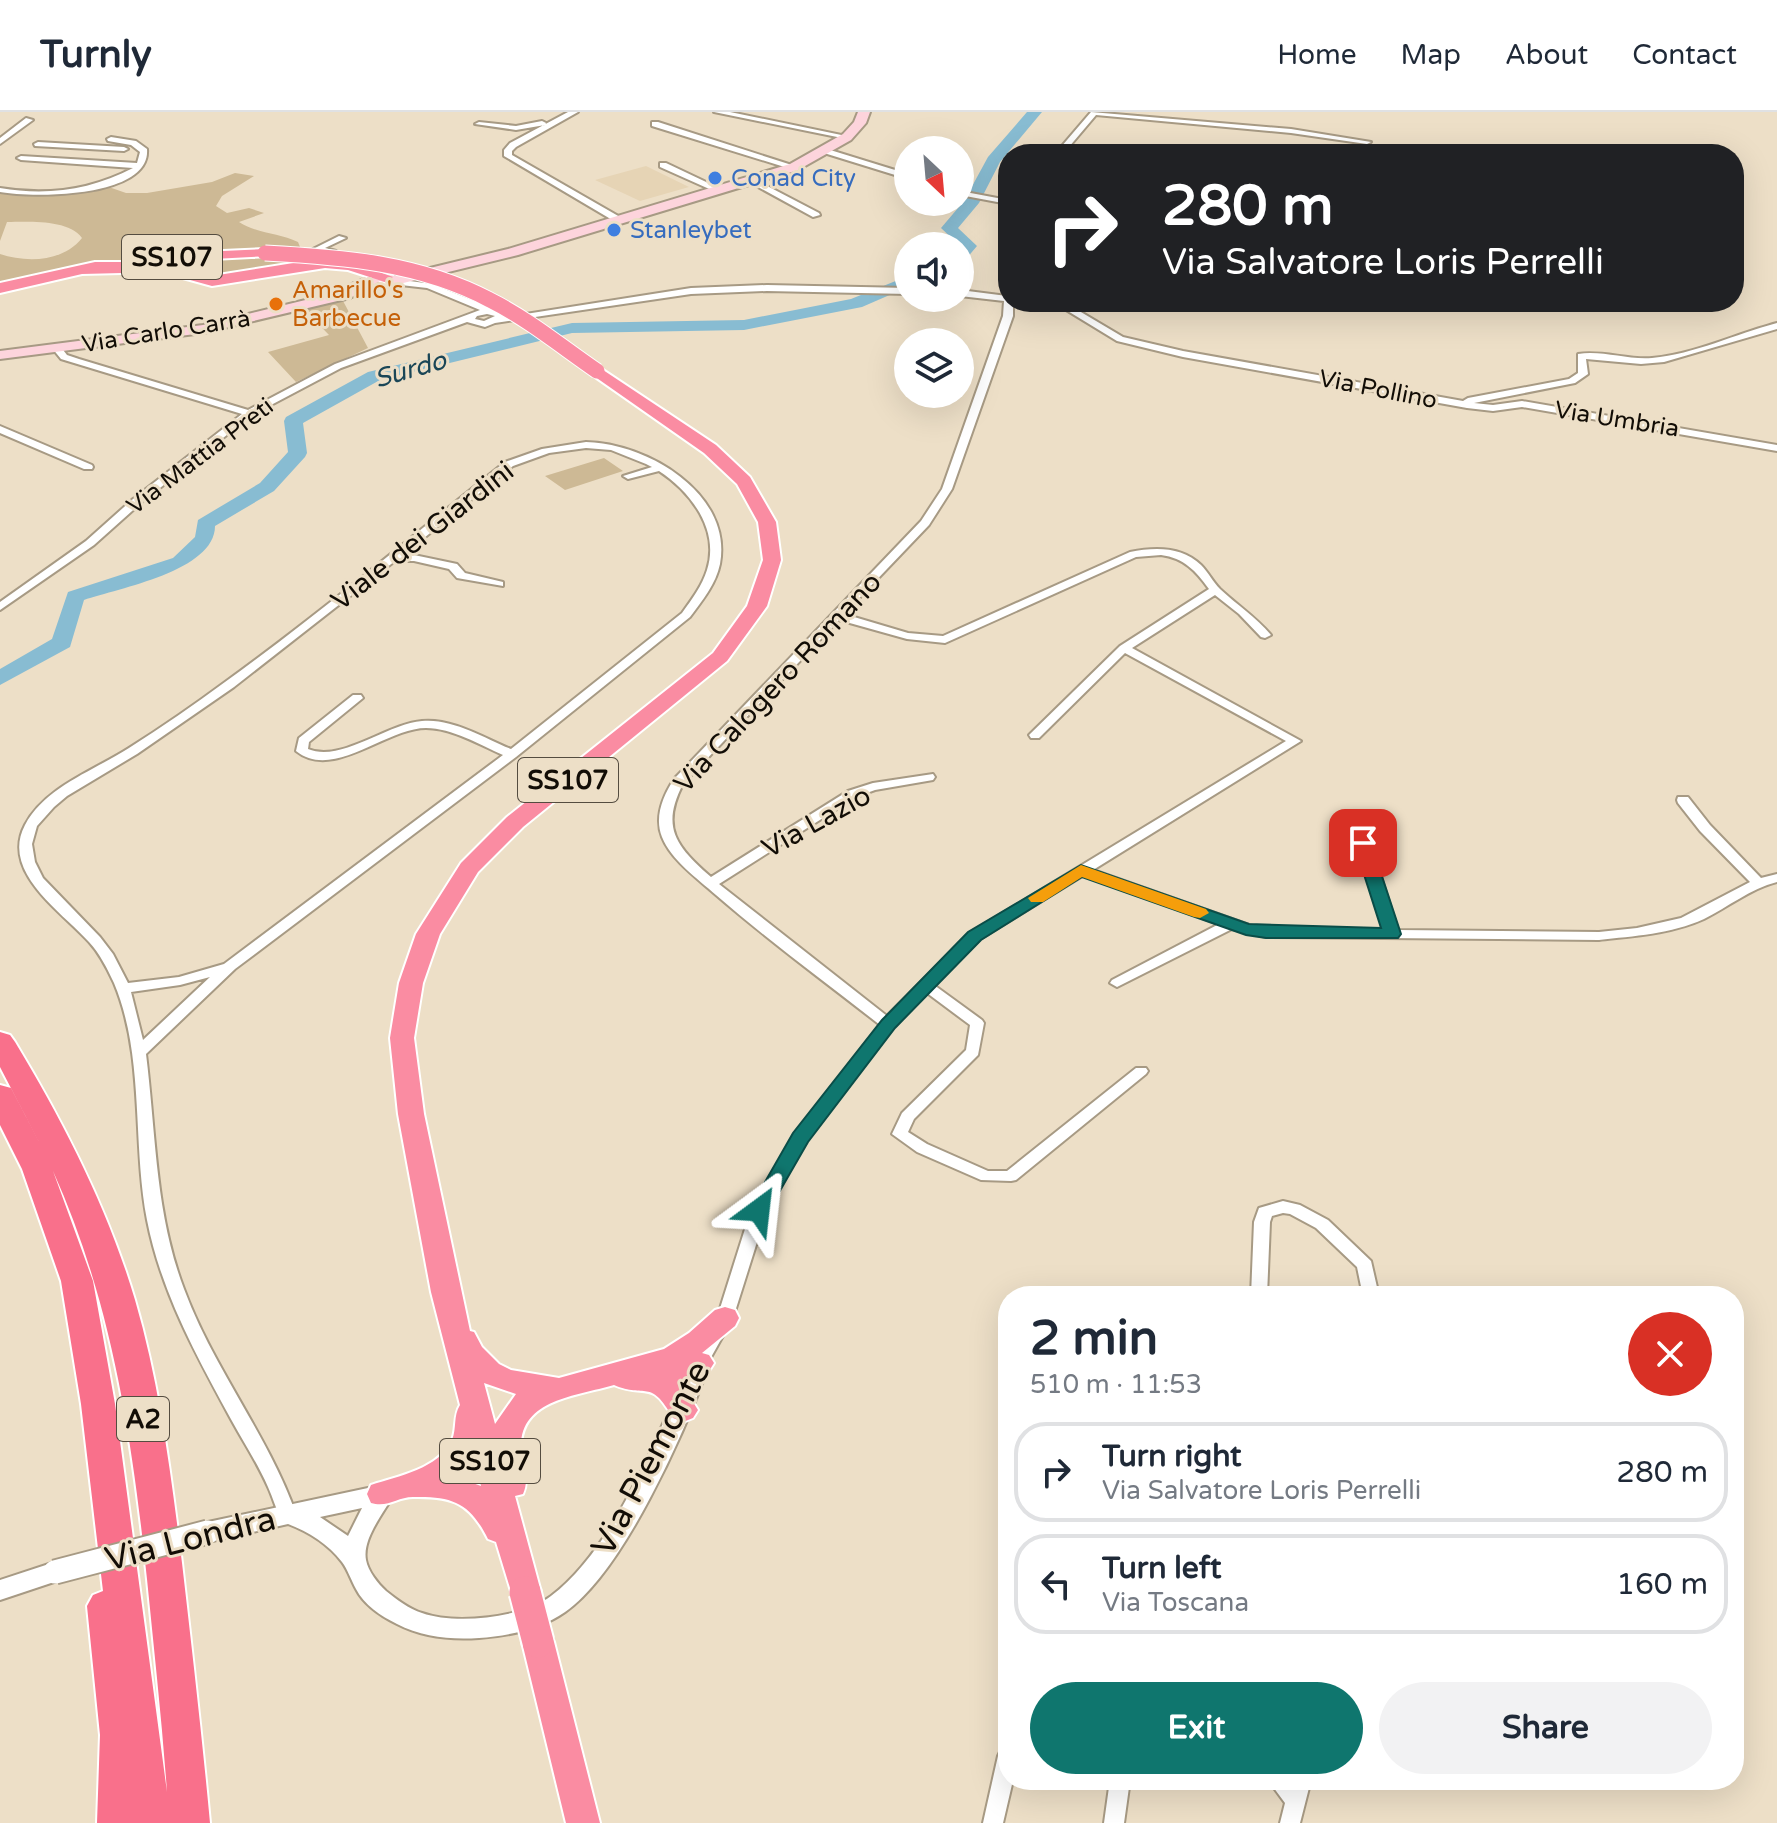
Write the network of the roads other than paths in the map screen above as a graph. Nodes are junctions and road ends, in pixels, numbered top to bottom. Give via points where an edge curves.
1 (718, 112) edge
2 (864, 112) edge
3 (1094, 112) edge
4 (572, 113) edge
5 (29, 120) dead end
6 (479, 124) dead end
7 (655, 124) dead end
8 (0, 131) edge
9 (13, 132) junction
10 (847, 137) junction
11 (111, 139) dead end
12 (0, 142) edge
13 (1367, 142) dead end
14 (38, 144) dead end
15 (1067, 144) edge
16 (144, 151) junction
17 (827, 151) junction
18 (21, 158) dead end
19 (663, 165) dead end
20 (140, 166) junction
21 (794, 167) junction
22 (894, 173) edge
23 (752, 180) junction
24 (0, 190) edge
25 (719, 190) junction
26 (974, 196) edge
27 (998, 201) edge
28 (816, 215) dead end
29 (617, 219) junction
30 (342, 238) dead end
31 (265, 253) junction
32 (80, 270) junction
33 (189, 275) junction
34 (432, 275) junction
35 (383, 282) junction
36 (0, 288) edge
37 (894, 291) edge
38 (974, 292) edge
39 (998, 292) edge
40 (469, 303) junction
41 (1008, 312) edge
42 (1012, 312) edge
43 (1073, 312) edge
44 (497, 316) junction
45 (1008, 316) junction
46 (470, 317) junction
47 (482, 324) junction
48 (1777, 326) edge
49 (418, 336) junction
50 (57, 348) junction
51 (0, 355) edge
52 (1456, 403) junction
53 (249, 413) junction
54 (0, 429) edge
55 (1777, 448) edge
56 (88, 467) dead end
57 (660, 468) junction
58 (628, 476) dead end
59 (391, 558) junction
60 (499, 584) dead end
61 (1215, 590) junction
62 (0, 607) edge
63 (838, 616) junction
64 (1265, 635) dead end
65 (1124, 648) junction
66 (357, 698) dead end
67 (1035, 735) dead end
68 (512, 754) junction
69 (929, 777) dead end
70 (1683, 800) dead end
71 (1363, 843) dead end
72 (1081, 870) junction
73 (1777, 878) edge
74 (1757, 882) junction
75 (711, 883) junction
76 (1230, 924) junction
77 (1392, 934) junction
78 (230, 966) junction
79 (1117, 983) dead end
80 (926, 986) junction
81 (125, 988) junction
82 (888, 1024) junction
83 (0, 1042) edge
84 (139, 1052) junction
85 (1141, 1071) dead end
86 (0, 1095) edge
87 (1259, 1286) edge
88 (1369, 1286) edge
89 (445, 1292) junction
90 (725, 1318) joint
91 (462, 1360) junction
92 (686, 1360) junction
93 (641, 1377) junction
94 (603, 1379) junction
95 (566, 1388) junction
96 (98, 1404) junction
97 (683, 1410) junction
98 (396, 1490) junction
99 (343, 1502) junction
100 (287, 1514) junction
101 (361, 1529) junction
102 (333, 1536) junction
103 (354, 1560) junction
104 (522, 1577) junction
105 (0, 1590) edge
106 (185, 1762) junction
107 (1000, 1790) edge
108 (1119, 1790) edge
109 (1297, 1790) edge
110 (117, 1823) edge
111 (151, 1823) edge
112 (190, 1823) edge
113 (212, 1823) edge
114 (583, 1823) edge
115 (993, 1823) edge
116 (1114, 1823) edge
117 (1290, 1823) edge

1 - 10 street
2 - 10 main road
3 - 13 street
3 - 15 street
4 - 6 street via 526,127
4 - 29 street via 513,145 508,156
5 - 9 street
7 - 21 street
8 - 9 street
9 - 12 street
10 - 17 main road, Via Carlo Carrà
11 - 16 street
14 - 16 street
16 - 20 street
17 - 21 main road, Via Carlo Carrà
17 - 22 street
18 - 20 street
19 - 25 street
20 - 24 street via 128,175 78,190
21 - 23 main road, Via Carlo Carrà
23 - 25 main road, Via Carlo Carrà
23 - 28 street
25 - 29 main road, Via Carlo Carrà
26 - 27 street
29 - 34 main road, Via Carlo Carrà
30 - 34 street via 317,249 366,255
31 - 32 highway, SS107 via 157,258
31 - 33 highway via 209,259 193,265
31 - 89 highway, SS107, bridge via 382,264 445,280 503,307 710,449 744,481 767,522 772,560 757,606 720,657 515,822 469,868 428,934 411,983 402,1038
32 - 33 highway via 145,265
32 - 36 highway, SS107
33 - 35 highway via 212,281 311,264 357,268
34 - 35 main road, Via Carlo Carrà
34 - 40 street
35 - 50 main road, Via Carlo Carrà via 203,329
37 - 44 street via 691,291
38 - 39 street
40 - 44 street
40 - 46 street
41 - 45 street
42 - 45 street
43 - 52 street, Via Pollino via 1120,339 1183,354
44 - 46 street, Via Mattia Preti
44 - 47 street, Via Mattia Preti
45 - 63 street, Via Calogero Romano via 947,489 925,523
46 - 47 street
46 - 49 street, Via Mattia Preti
47 - 49 street, Via Mattia Preti
48 - 52 street, Via Pollino via 1660,359 1581,356 1583,374 1572,381
49 - 53 street, Via Mattia Preti via 338,366
50 - 51 main road, Via Carlo Carrà
50 - 53 street via 64,357
52 - 55 street, Via Umbria via 1493,408 1522,404
53 - 62 street, Via Mattia Preti via 90,543
54 - 56 street
57 - 58 street
57 - 59 street, Viale dei Giardini via 610,447 571,446 535,453 509,464
57 - 68 street, Viale dei Giardini via 700,503 713,532 715,561 704,590 665,634
59 - 60 street via 453,566 461,576
59 - 81 street, Viale dei Giardini via 178,722 48,805 31,826 24,850 34,877 104,951
61 - 63 street via 1198,564 1159,550 1134,554 945,640 907,636
61 - 64 street
61 - 65 street
63 - 75 street, Via Calogero Romano via 678,782 663,812 669,842
65 - 67 street
65 - 72 street via 1295,741
66 - 68 street via 303,741 302,751 311,758 330,757 397,729 426,723
68 - 78 street, Viale dei Giardini
69 - 75 street, Via Lazio via 852,794
70 - 74 street
71 - 77 street
72 - 76 street
72 - 80 street via 975,936
73 - 74 street
74 - 77 street via 1669,928 1599,936
75 - 82 street, Via Calogero Romano
76 - 77 street via 1266,933
76 - 79 street
78 - 81 street, Viale dei Giardini via 180,981
78 - 84 street, Viale dei Giardini
80 - 82 street
80 - 85 street via 977,1023 973,1052 907,1117 900,1134 986,1176 1011,1176
81 - 84 street, Viale dei Giardini
82 - 90 street via 800,1138 759,1210
83 - 106 highway, A2 via 64,1159 108,1268 131,1357 150,1457
84 - 100 street, Viale dei Giardini via 155,1221 180,1306
86 - 96 highway, A2 via 37,1169 77,1281
87 - 88 street via 1261,1231 1268,1210 1283,1207 1322,1224 1365,1265
89 - 91 highway, SS107
89 - 95 highway via 468,1350 484,1370 504,1382
90 - 92 highway
91 - 98 highway via 470,1438 442,1472
91 - 104 highway, SS107
92 - 93 highway via 673,1374
92 - 94 highway
92 - 97 street, Via Piemonte
93 - 94 highway
93 - 97 highway via 664,1382
94 - 95 highway
95 - 104 highway via 530,1398 502,1437 522,1541
96 - 110 highway via 89,1448 120,1735
96 - 111 highway, A2
97 - 103 street, Via Piemonte via 590,1573 559,1603 515,1624 453,1628 410,1620 369,1589
98 - 99 street, Via Londra
98 - 101 street
98 - 104 highway via 461,1488 483,1501
99 - 100 street, Via Londra
99 - 101 street
99 - 102 street
100 - 102 street, Via Piemonte
100 - 105 street, Via Londra, bridge
101 - 103 street
102 - 103 street, Via Piemonte
104 - 114 highway, SS107, bridge
106 - 112 highway, A2
106 - 113 highway
107 - 115 street
108 - 116 street
109 - 117 street

